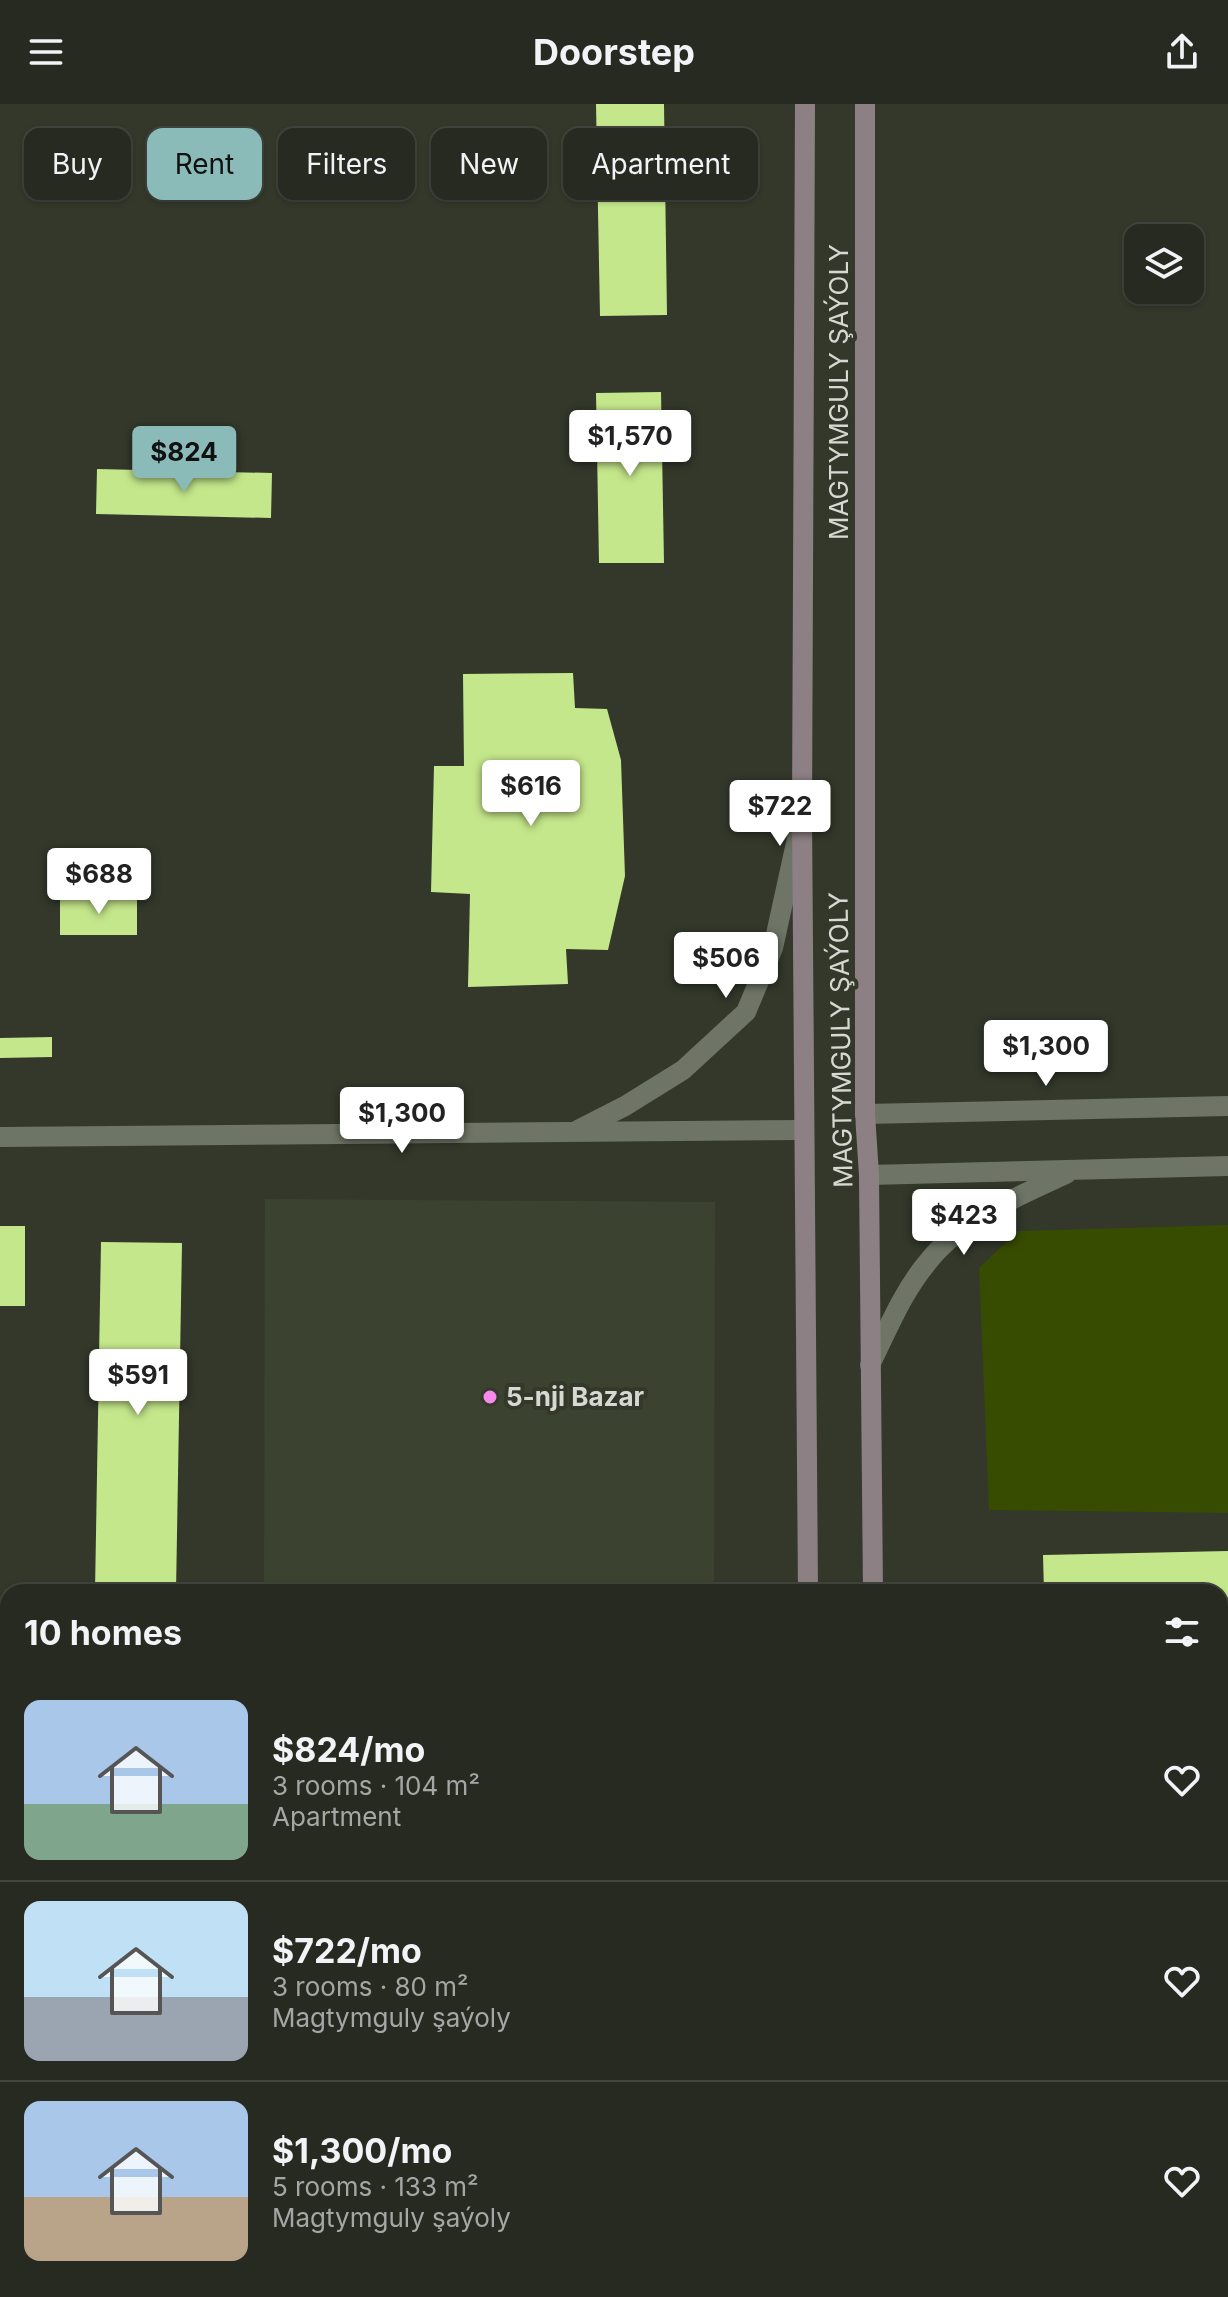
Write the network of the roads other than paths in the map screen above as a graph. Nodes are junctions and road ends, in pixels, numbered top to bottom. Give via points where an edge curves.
1 (805, 104) edge
2 (865, 104) edge
3 (802, 815) junction
4 (1228, 1106) edge
5 (865, 1114) junction
6 (803, 1130) junction
7 (574, 1132) junction
8 (0, 1137) edge
9 (1228, 1166) edge
10 (1076, 1170) junction
11 (869, 1175) junction
12 (870, 1365) junction
13 (808, 1584) edge
14 (873, 1584) edge

1 - 3 street, MAGTYMGULY ŞAÝOLY
2 - 5 street, MAGTYMGULY ŞAÝOLY
3 - 6 street, MAGTYMGULY ŞAÝOLY
3 - 7 street via 773,948 746,1012 683,1070
4 - 5 street
5 - 11 street, MAGTYMGULY ŞAÝOLY
6 - 7 street
6 - 13 street, MAGTYMGULY ŞAÝOLY
7 - 8 street
9 - 10 street
10 - 11 street
10 - 12 street via 967,1225 927,1262
11 - 12 street, MAGTYMGULY ŞAÝOLY
12 - 14 street, MAGTYMGULY ŞAÝOLY

